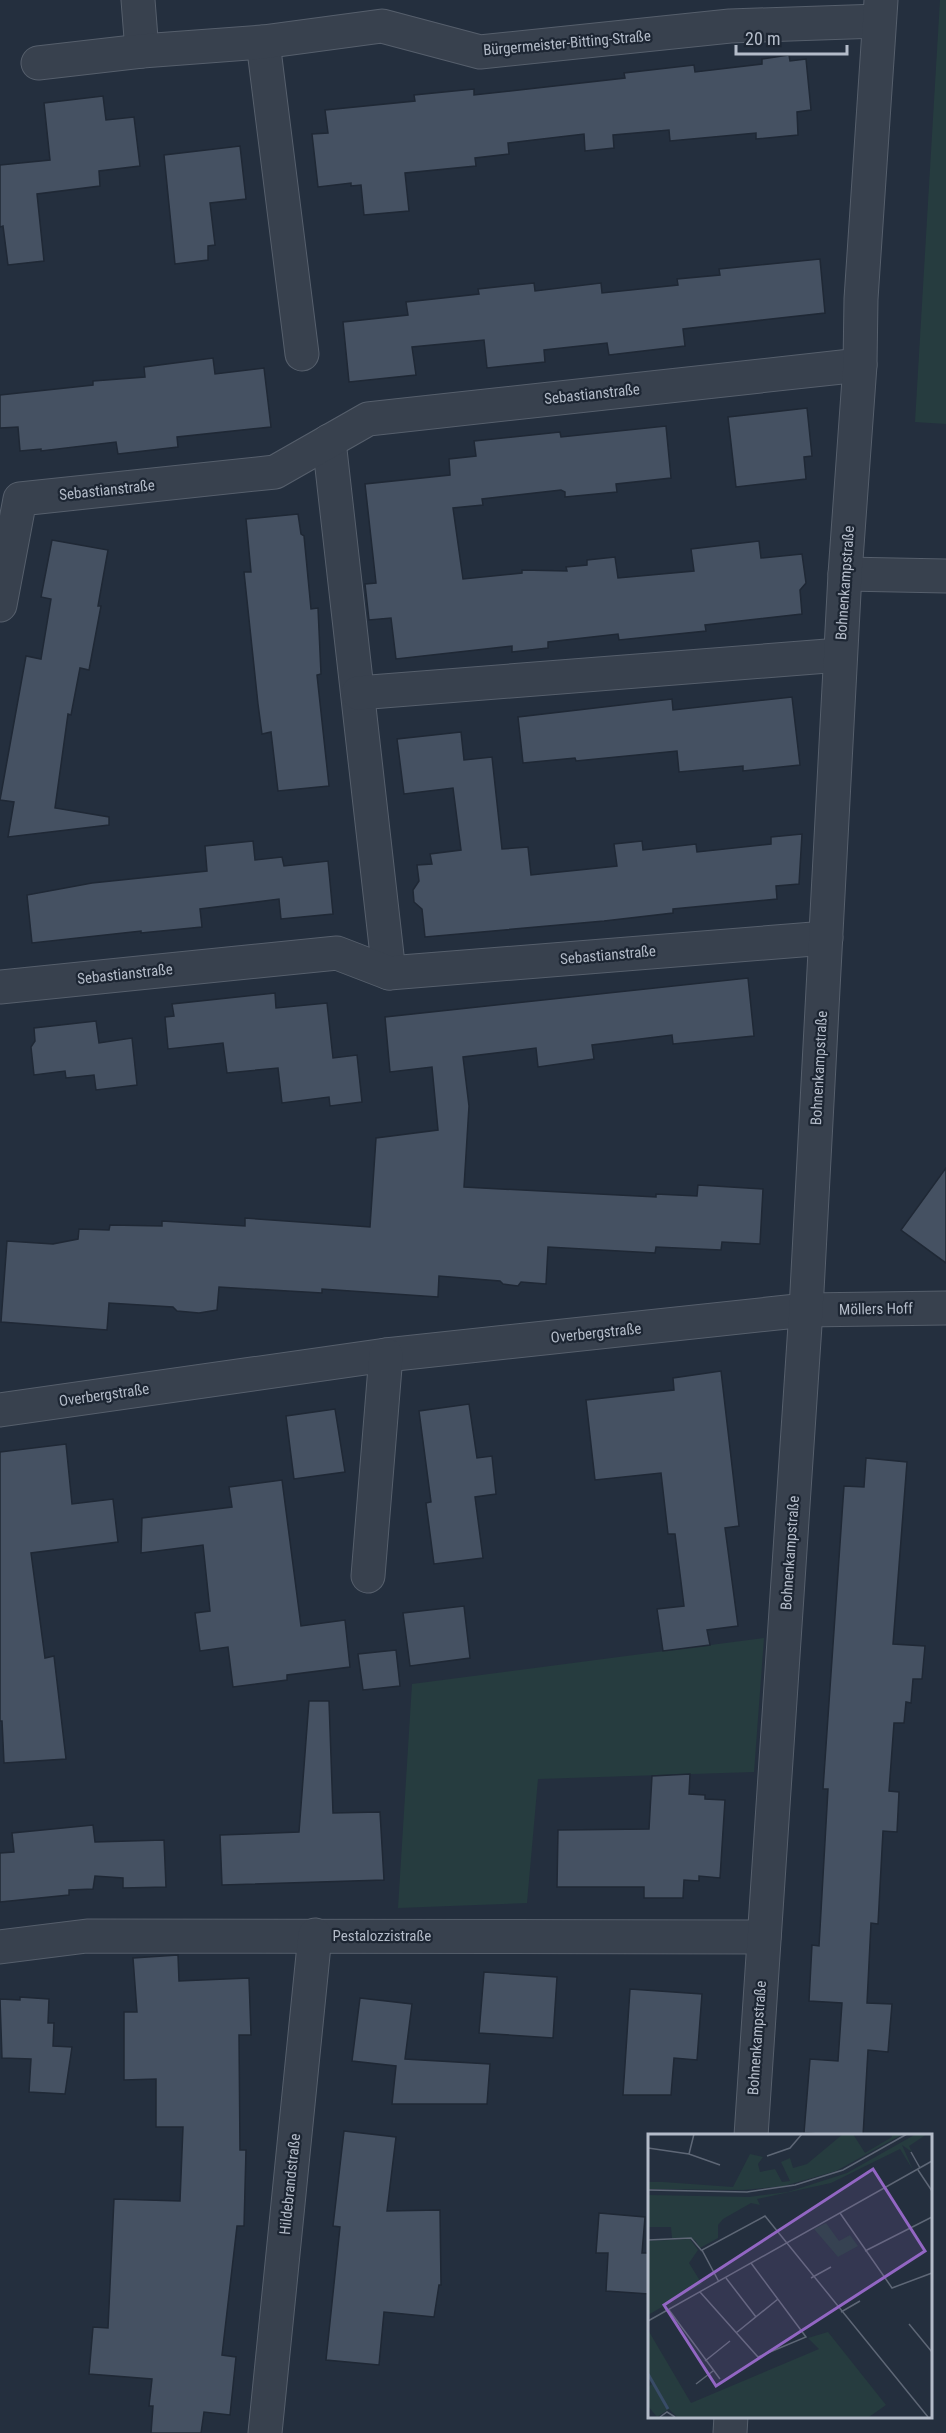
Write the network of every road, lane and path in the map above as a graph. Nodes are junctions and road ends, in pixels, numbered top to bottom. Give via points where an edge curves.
1 (138, 0) edge
2 (880, 10) edge
3 (729, 13) edge
4 (263, 42) junction
5 (142, 51) junction
6 (38, 63) dead end
7 (302, 354) dead end
8 (860, 364) junction
9 (329, 441) junction
10 (844, 574) junction
11 (946, 576) edge
12 (0, 605) edge
13 (840, 655) junction
14 (357, 693) junction
15 (826, 938) junction
16 (389, 973) junction
17 (0, 987) edge
18 (946, 1308) edge
19 (806, 1310) junction
20 (386, 1355) junction
21 (0, 1410) edge
22 (368, 1576) dead end
23 (315, 1935) junction
24 (764, 1937) junction
25 (0, 1947) edge
26 (751, 2134) edge
27 (731, 2418) edge
28 (265, 2433) edge
29 (730, 2433) edge

1 - 5 street
2 - 3 street, Bürgermeister-Bitting-Straße
2 - 8 street, Bohnenkampstraße
3 - 4 street, Bürgermeister-Bitting-Straße via 480,52 381,26
4 - 5 street, Bürgermeister-Bitting-Straße
4 - 7 street
5 - 6 street, Bürgermeister-Bitting-Straße
8 - 9 street, Sebastianstraße via 368,419
8 - 10 street, Bohnenkampstraße
9 - 12 street, Sebastianstraße via 275,472 20,499
9 - 14 street
10 - 11 street
10 - 13 street, Bohnenkampstraße
13 - 14 street
13 - 15 street, Bohnenkampstraße
14 - 16 street
15 - 16 street, Sebastianstraße
15 - 19 street, Bohnenkampstraße
16 - 17 street, Sebastianstraße via 337,952
18 - 19 street, Möllers Hoff
19 - 20 street, Overbergstraße
19 - 24 street, Bohnenkampstraße
20 - 21 street, Overbergstraße
20 - 22 street
23 - 24 street, Pestalozzistraße
23 - 25 street, Pestalozzistraße via 87,1936
23 - 28 street, Hildebrandstraße
24 - 26 street, Bohnenkampstraße
27 - 29 street

